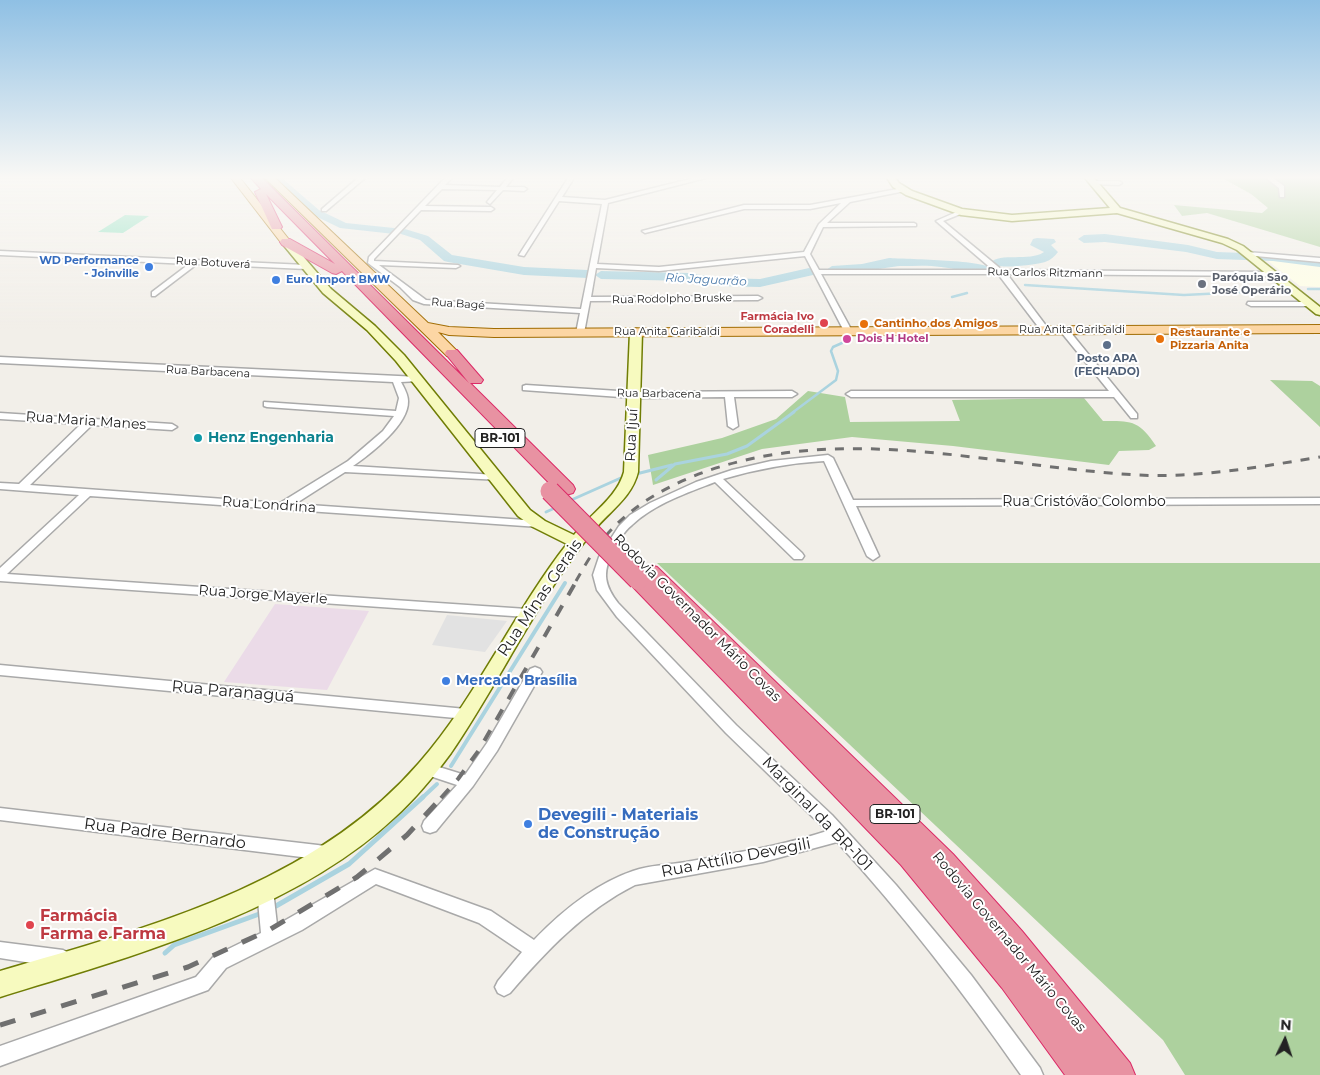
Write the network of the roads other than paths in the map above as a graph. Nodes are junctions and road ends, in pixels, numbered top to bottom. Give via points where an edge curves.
1 (277, 228) edge
2 (304, 228) edge
3 (322, 228) joint
4 (400, 228) edge
5 (539, 228) edge
6 (600, 228) edge
7 (658, 228) edge
8 (819, 228) edge
9 (947, 228) edge
10 (1179, 228) edge
11 (646, 231) dead end
12 (286, 242) junction
13 (0, 253) edge
14 (807, 254) junction
15 (522, 255) dead end
16 (1252, 257) junction
17 (1320, 260) edge
18 (195, 262) junction
19 (372, 263) junction
20 (456, 266) dead end
21 (593, 266) junction
22 (306, 267) junction
23 (341, 268) junction
24 (998, 271) junction
25 (817, 272) junction
26 (1272, 274) junction
27 (155, 294) dead end
28 (758, 298) dead end
29 (586, 299) junction
30 (1251, 304) dead end
31 (1311, 304) junction
32 (584, 311) junction
33 (1320, 312) edge
34 (422, 325) junction
35 (1320, 329) edge
36 (1046, 330) junction
37 (1064, 330) junction
38 (848, 331) junction
39 (580, 332) junction
40 (636, 332) junction
41 (494, 333) junction
42 (452, 353) junction
43 (0, 360) edge
44 (416, 379) junction
45 (396, 380) junction
46 (526, 388) dead end
47 (729, 394) junction
48 (792, 394) dead end
49 (851, 394) dead end
50 (1115, 394) junction
51 (634, 395) junction
52 (267, 404) dead end
53 (401, 414) junction
54 (0, 416) edge
55 (1134, 416) dead end
56 (498, 421) junction
57 (90, 422) junction
58 (733, 426) dead end
59 (172, 427) dead end
60 (345, 469) junction
61 (496, 478) junction
62 (716, 478) junction
63 (0, 486) edge
64 (22, 488) junction
65 (558, 490) junction
66 (88, 492) junction
67 (1320, 501) edge
68 (848, 503) junction
69 (282, 506) junction
70 (539, 524) junction
71 (592, 524) joint
72 (576, 542) junction
73 (798, 556) dead end
74 (873, 556) dead end
75 (0, 576) edge
76 (644, 576) junction
77 (527, 613) junction
78 (0, 670) edge
79 (534, 672) dead end
80 (466, 714) junction
81 (426, 769) junction
82 (468, 782) junction
83 (0, 814) edge
84 (430, 826) dead end
85 (840, 834) junction
86 (329, 853) junction
87 (265, 890) junction
88 (270, 938) junction
89 (0, 950) edge
90 (534, 950) junction
91 (76, 961) junction
92 (0, 984) edge
93 (504, 987) dead end
94 (0, 1056) edge
95 (1033, 1075) edge
96 (1086, 1075) edge
97 (1118, 1075) edge

1 - 12 main road
2 - 23 highway, Rodovia Governador Mário Covas / BR-101
3 - 23 highway
3 - 34 main road
4 - 19 street via 371,258
5 - 15 street
6 - 21 street
7 - 11 street
8 - 14 street
9 - 24 street
10 - 16 main road via 1230,243
12 - 22 main road
12 - 23 highway
13 - 18 street, Rua Botuverá
14 - 21 street via 659,269
14 - 25 street
16 - 17 street
16 - 26 main road
18 - 22 street, Rua Botuverá
18 - 27 street
19 - 20 street
19 - 32 street, Rua Bagé via 424,302
21 - 29 street
22 - 44 main road via 327,291 380,336
23 - 56 highway, Rodovia Governador Mário Covas / BR-101
23 - 65 highway, Rodovia Governador Mário Covas / BR-101
24 - 25 street, Rua Carlos Ritzmann
24 - 26 street, Rua Carlos Ritzmann
24 - 36 street
25 - 38 street
26 - 31 main road
28 - 29 street, Rua Rodolpho Bruske
29 - 32 street
30 - 31 street
31 - 33 main road
32 - 39 street
34 - 41 main road, Rua Anita Garibaldi via 449,331
34 - 42 main road
35 - 37 main road, Rua Anita Garibaldi
36 - 37 main road, Rua Anita Garibaldi
36 - 38 main road, Rua Anita Garibaldi
37 - 50 street
38 - 40 main road, Rua Anita Garibaldi
39 - 40 main road, Rua Anita Garibaldi
39 - 41 main road, Rua Anita Garibaldi
40 - 51 main road, Rua Ijuí
41 - 42 main road, Rua Anita Garibaldi via 459,338 452,345
42 - 56 highway via 479,384
43 - 45 street, Rua Barbacena
44 - 45 street, Rua Barbacena
44 - 61 main road
45 - 53 street via 404,400
46 - 51 street, Rua Barbacena
47 - 48 street, Rua Barbacena
47 - 51 street, Rua Barbacena
47 - 58 street
49 - 50 street
50 - 55 street
51 - 71 main road, Rua Ijuí via 630,479
52 - 53 street
53 - 60 street via 392,427
54 - 57 street, Rua Maria Manes
56 - 65 highway, Rodovia Governador Mário Covas / BR-101
57 - 59 street, Rua Maria Manes
57 - 64 street
60 - 61 street
60 - 69 street via 311,492
61 - 70 main road via 524,513
62 - 68 street via 767,464 828,458
62 - 73 street
62 - 85 street, Marginal da BR-101 via 661,501 630,521 615,538 602,562 599,581 606,596 743,741
63 - 64 street, Rua Londrina
64 - 66 street, Rua Londrina
65 - 76 highway, Rodovia Governador Mário Covas / BR-101, bridge
66 - 69 street, Rua Londrina
66 - 75 street
67 - 68 street, Rua Cristóvão Colombo
68 - 74 street
69 - 70 street, Rua Londrina
70 - 72 main road
71 - 72 main road, Rua Minas Gerais
72 - 77 main road, Rua Minas Gerais
75 - 77 street, Rua Jorge Mayerle
76 - 96 highway, Rodovia Governador Mário Covas / BR-101 via 911,856 1007,970
76 - 97 highway, Rodovia Governador Mário Covas / BR-101 via 943,863 1023,955
77 - 80 main road, Rua Minas Gerais
78 - 80 street, Rua Paranaguá
79 - 82 street via 492,747
80 - 81 main road, Rua Minas Gerais
81 - 82 street
81 - 86 main road, Rua Minas Gerais via 383,813
82 - 84 street
83 - 86 street, Rua Padre Bernardo
85 - 90 street, Rua Attílio Devegili via 790,849 630,879 582,908
85 - 95 street, Marginal da BR-101 via 949,961
86 - 87 main road, Rua Minas Gerais
87 - 88 street
87 - 91 main road, Rua Minas Gerais via 169,931
88 - 90 street via 375,876 485,917
88 - 94 street via 220,962 202,984
89 - 91 street
90 - 93 street
91 - 92 main road, Rua Minas Gerais

